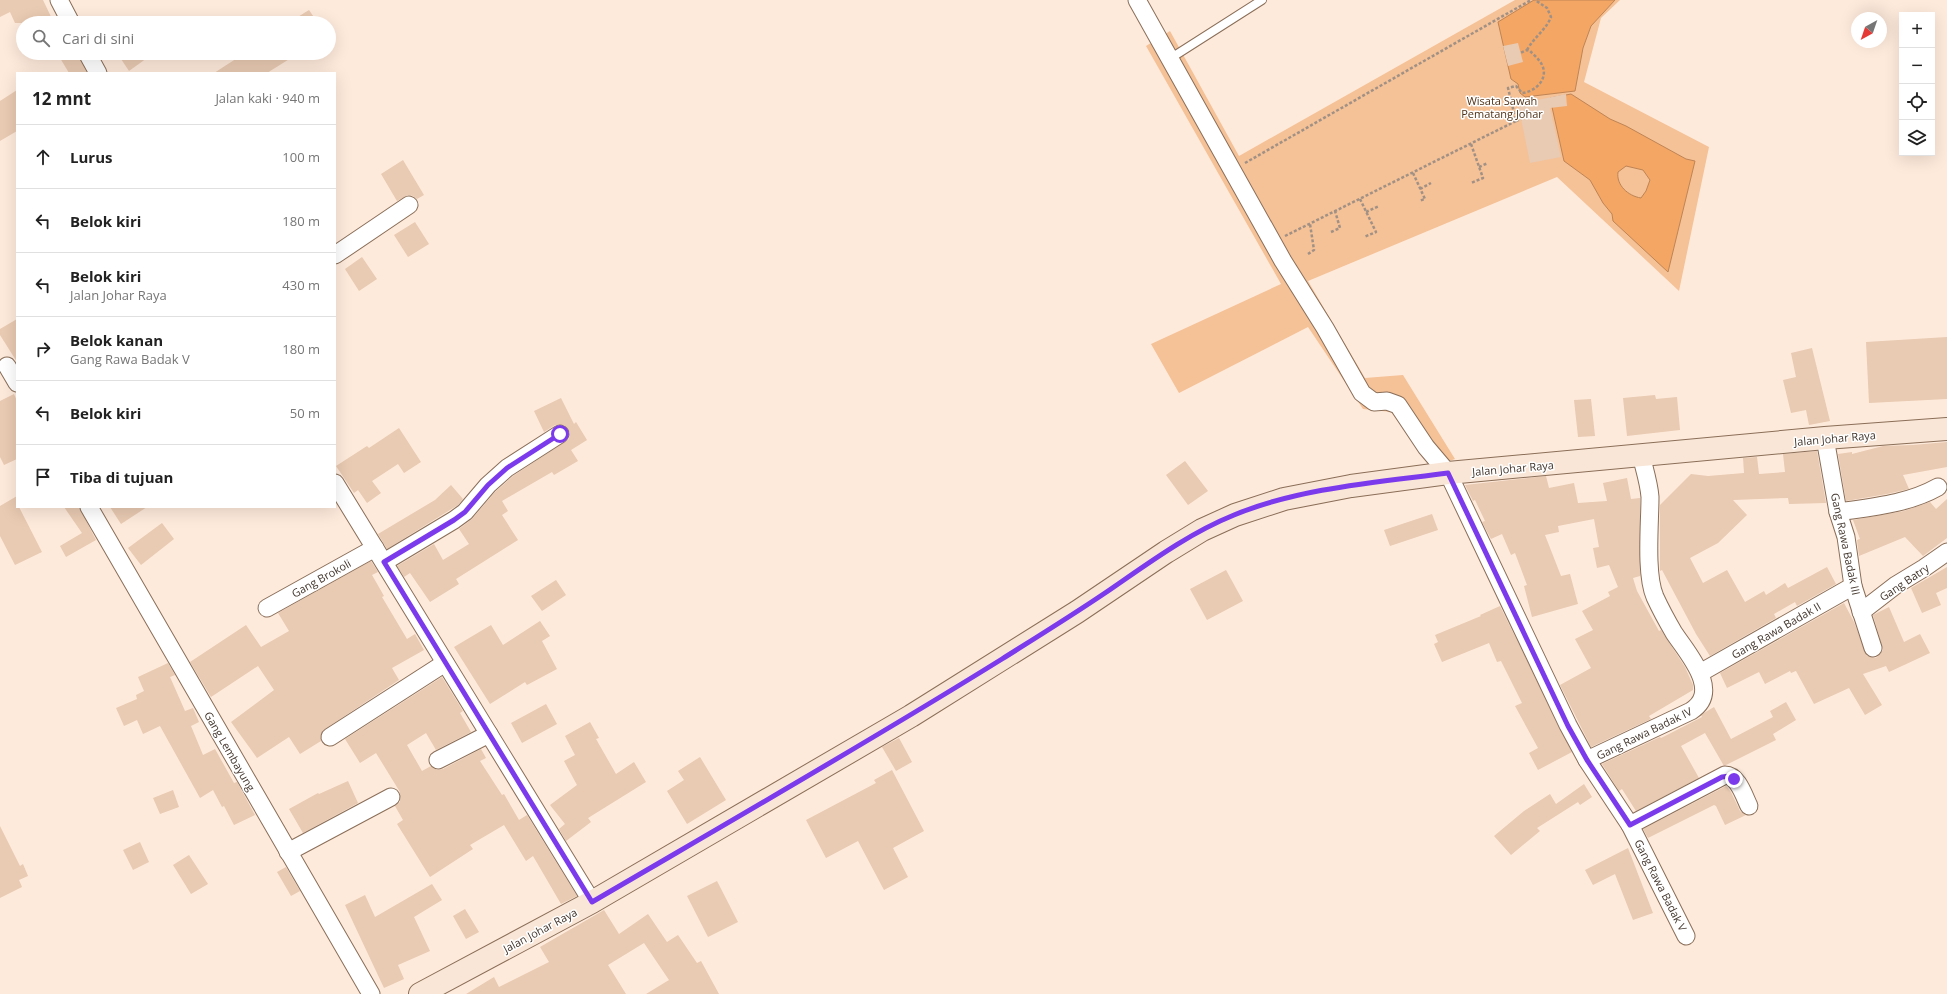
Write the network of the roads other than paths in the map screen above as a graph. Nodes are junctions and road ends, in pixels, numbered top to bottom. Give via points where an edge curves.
1 (59, 0) edge
2 (1137, 0) edge
3 (1262, 0) edge
4 (67, 16) edge
5 (1171, 58) junction
6 (91, 60) edge
7 (97, 72) edge
8 (409, 205) dead end
9 (336, 254) edge
10 (7, 366) dead end
11 (16, 381) edge
12 (1947, 429) edge
13 (560, 434) dead end
14 (1826, 438) junction
15 (1641, 455) junction
16 (1448, 473) junction
17 (336, 484) edge
18 (1938, 487) dead end
19 (90, 508) edge
20 (1838, 512) junction
21 (375, 548) junction
22 (1947, 552) edge
23 (384, 562) junction
24 (1853, 586) junction
25 (267, 608) dead end
26 (1861, 612) junction
27 (1873, 648) dead end
28 (445, 663) junction
29 (1700, 673) junction
30 (488, 734) junction
31 (330, 737) dead end
32 (438, 760) dead end
33 (1587, 760) junction
34 (391, 797) dead end
35 (1749, 806) dead end
36 (1630, 825) junction
37 (288, 852) junction
38 (592, 902) junction
39 (1686, 936) dead end
40 (371, 994) edge
41 (420, 994) edge

1 - 4 street
2 - 5 street, Gang Rawa Badak V
3 - 5 lane
5 - 16 street, Gang Rawa Badak V via 1272,243 1362,393 1374,402 1387,401 1398,405 1426,447
6 - 7 street
8 - 9 street
10 - 11 street
12 - 14 street, Jalan Johar Raya
13 - 23 street via 507,468 454,520
14 - 15 street, Jalan Johar Raya
14 - 20 street, Gang Rawa Badak III
15 - 16 street, Jalan Johar Raya
15 - 29 street, Gang Rawa Badak IV via 1650,494 1650,567 1654,595 1664,616
16 - 33 street, Gang Rawa Badak V
16 - 38 street, Jalan Johar Raya via 1350,486 1284,500 1235,515 1202,530 1077,612 910,716
17 - 21 street
18 - 20 street via 1926,494 1905,500
19 - 37 street, Gang Lembayung
20 - 24 street, Gang Rawa Badak III via 1846,537
21 - 23 street
21 - 25 street, Gang Brokoli
22 - 26 street, Gang Batry via 1896,585
23 - 28 street
24 - 26 street, Gang Rawa Badak III
24 - 29 street, Gang Rawa Badak II
26 - 27 street, Gang Rawa Badak III
28 - 30 street
28 - 31 street
29 - 33 street, Gang Rawa Badak IV via 1704,691 1701,703 1697,707
30 - 32 street
30 - 38 street
33 - 36 street, Gang Rawa Badak V
34 - 37 street
35 - 36 street via 1736,780 1725,775
36 - 39 street, Gang Rawa Badak V
37 - 40 street, Gang Lembayung
38 - 41 street, Jalan Johar Raya

